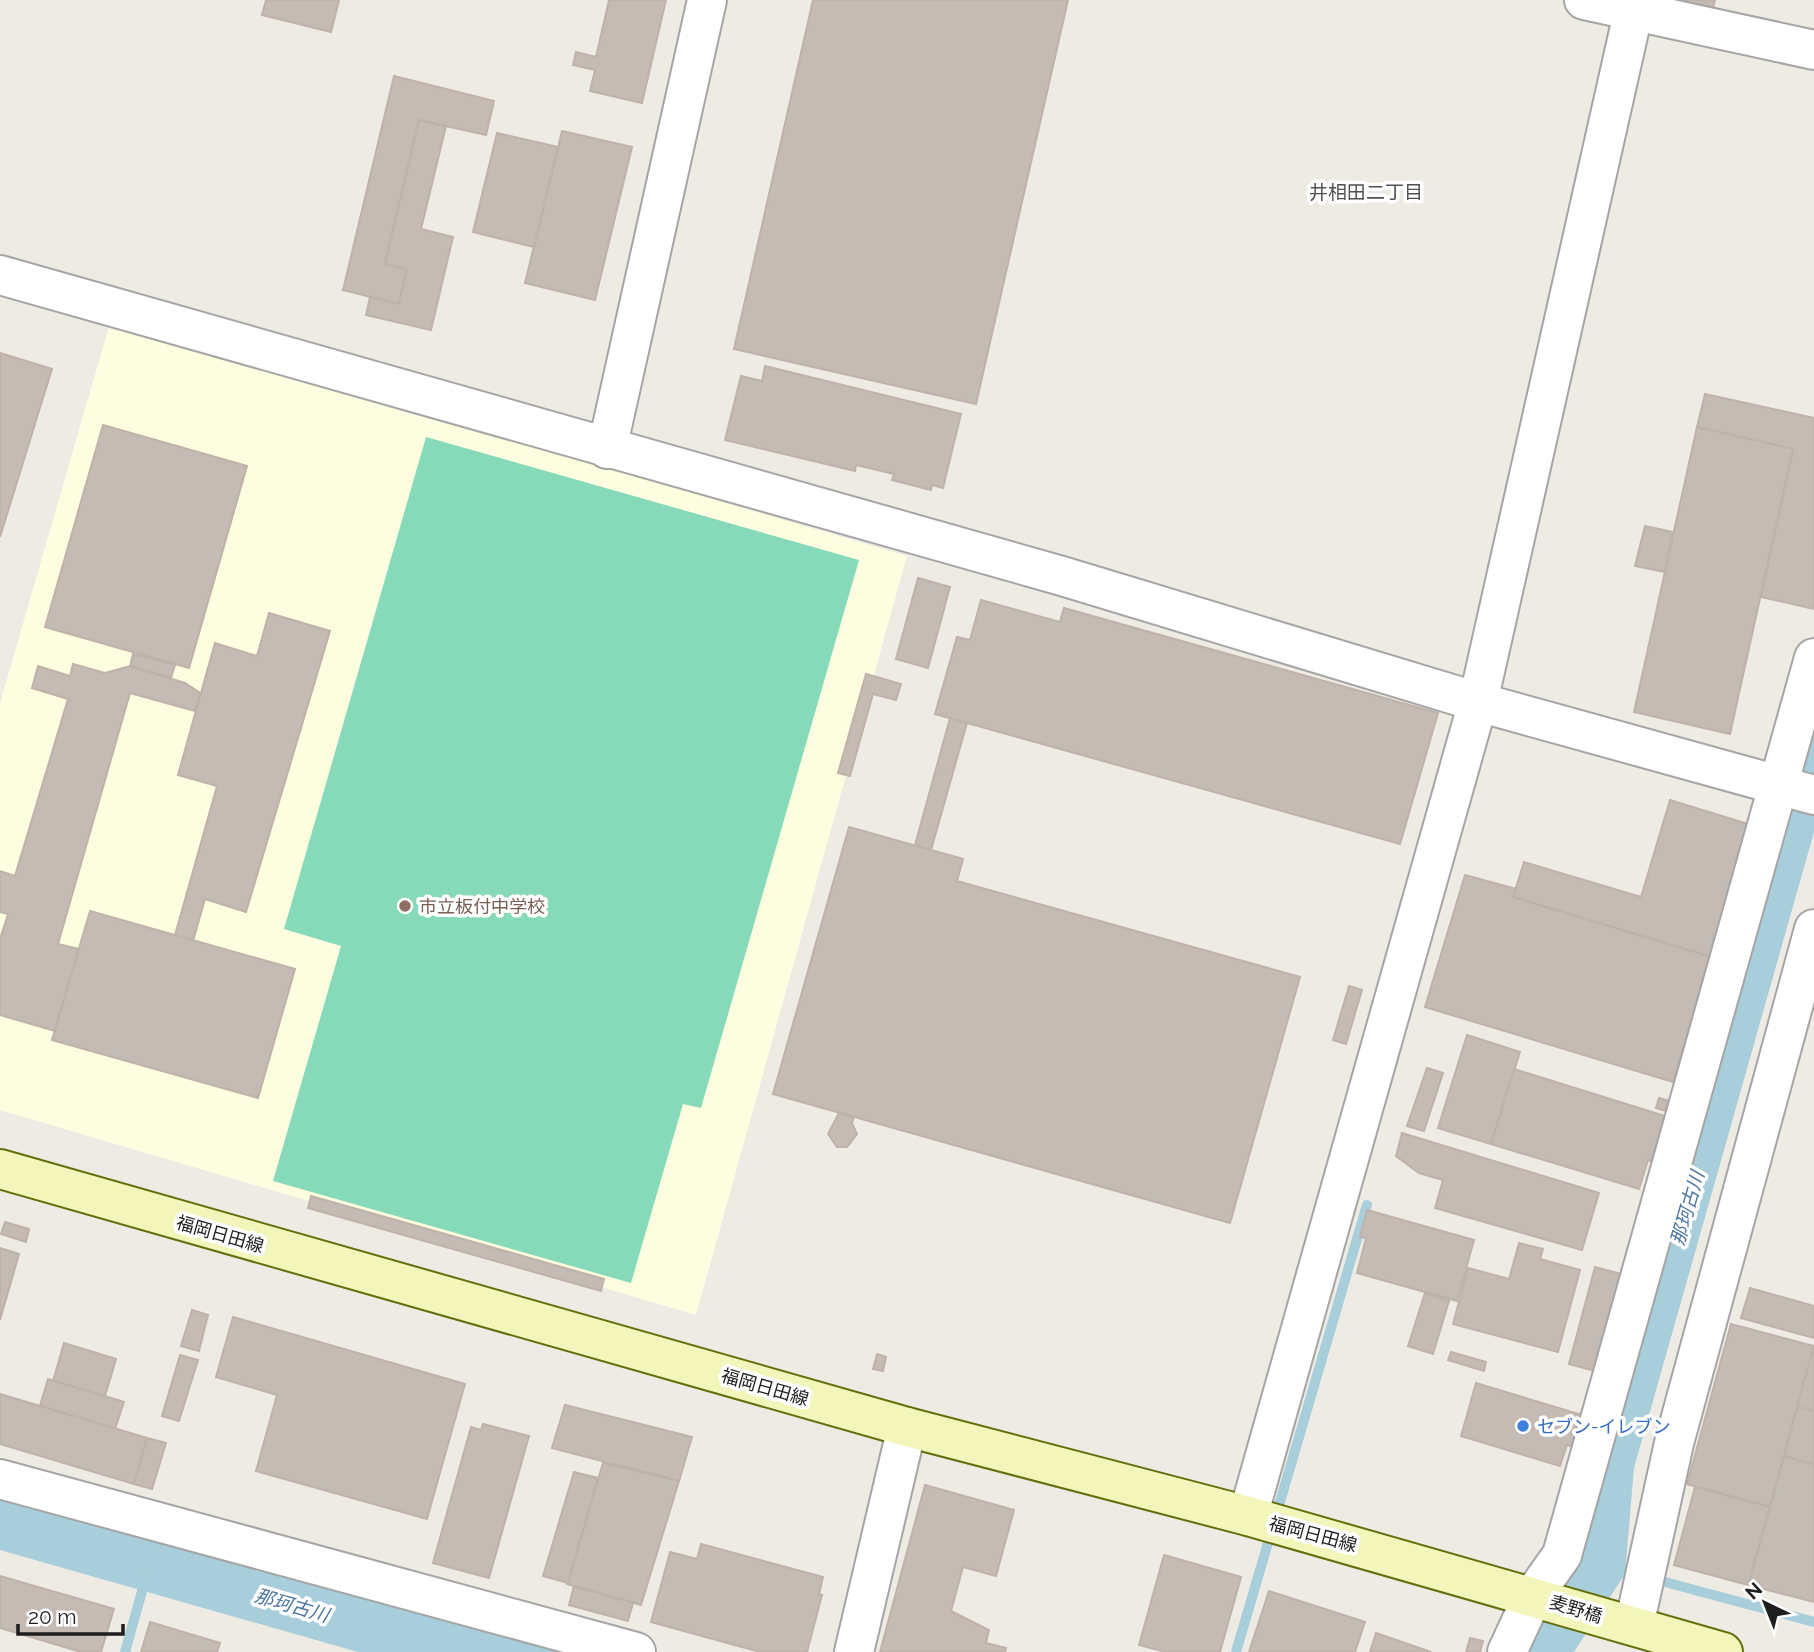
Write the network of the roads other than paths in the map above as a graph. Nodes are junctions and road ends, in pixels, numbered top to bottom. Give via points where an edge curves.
1 (707, 0) edge
2 (1584, 0) edge
3 (1635, 6) edge
4 (1814, 50) edge
5 (0, 275) edge
6 (607, 449) junction
7 (1814, 658) edge
8 (1478, 702) junction
9 (1778, 785) junction
10 (1814, 795) edge
11 (1814, 929) edge
12 (0, 1169) edge
13 (907, 1427) junction
14 (0, 1479) edge
15 (1248, 1516) junction
16 (1534, 1595) junction
17 (1626, 1624) junction
18 (636, 1652) edge
19 (854, 1652) edge
20 (1507, 1652) edge
21 (1723, 1652) edge

1 - 6 street
2 - 3 street
3 - 4 street
3 - 8 street
5 - 6 street
6 - 8 street via 1062,576
7 - 9 street
8 - 9 street
8 - 15 street
9 - 10 street
9 - 16 street via 1562,1555
11 - 17 street
12 - 13 main road, 福岡日田線
13 - 15 main road, 福岡日田線
13 - 19 street
14 - 18 street
15 - 16 main road, 福岡日田線
16 - 17 main road, 麦野橋
16 - 20 street
17 - 21 main road

